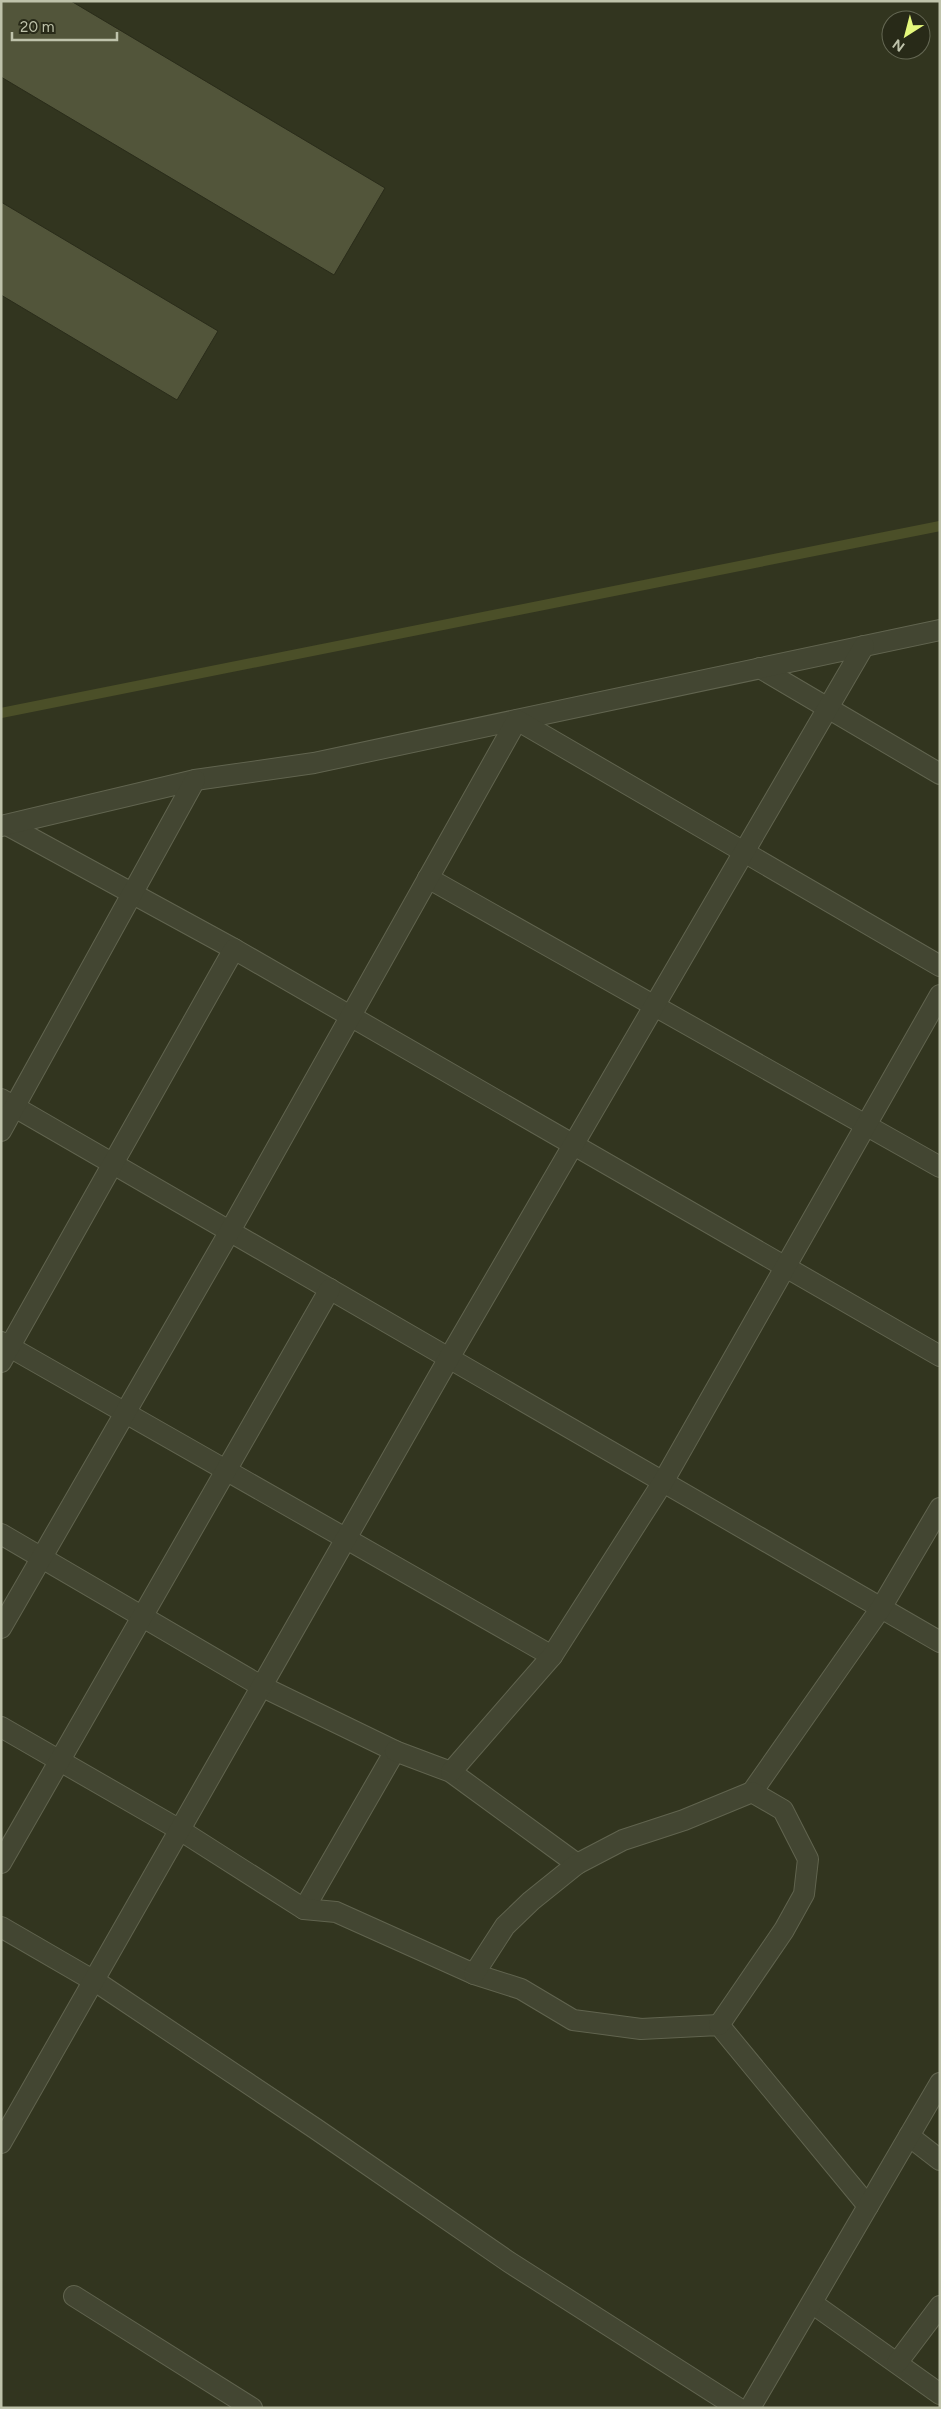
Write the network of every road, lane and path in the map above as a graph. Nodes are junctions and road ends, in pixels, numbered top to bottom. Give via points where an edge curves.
1 (940, 630) edge
2 (864, 646) junction
3 (760, 668) junction
4 (828, 708) junction
5 (517, 720) junction
6 (940, 774) edge
7 (194, 780) junction
8 (4, 826) edge
9 (744, 852) junction
10 (428, 878) junction
11 (132, 894) junction
12 (234, 949) junction
13 (940, 966) edge
14 (940, 996) edge
15 (655, 1005) junction
16 (351, 1016) junction
17 (8, 1103) edge
18 (866, 1125) junction
19 (1, 1131) edge
20 (573, 1145) junction
21 (113, 1164) junction
22 (940, 1166) edge
23 (230, 1232) junction
24 (785, 1268) junction
25 (330, 1289) junction
26 (4, 1350) edge
27 (940, 1356) edge
28 (449, 1358) junction
29 (125, 1413) junction
30 (226, 1471) junction
31 (663, 1482) junction
32 (940, 1508) edge
33 (1, 1534) edge
34 (346, 1539) junction
35 (42, 1558) junction
36 (881, 1608) junction
37 (143, 1617) junction
38 (1, 1628) edge
39 (940, 1642) edge
40 (552, 1656) junction
41 (261, 1686) junction
42 (1, 1727) edge
43 (394, 1751) junction
44 (60, 1761) junction
45 (451, 1772) junction
46 (752, 1792) junction
47 (180, 1830) junction
48 (1, 1863) edge
49 (577, 1864) junction
50 (304, 1909) junction
51 (1, 1927) edge
52 (474, 1974) junction
53 (94, 1981) junction
54 (719, 2025) junction
55 (940, 2083) edge
56 (6, 2122) edge
57 (909, 2136) junction
58 (1, 2143) edge
59 (940, 2160) edge
60 (868, 2206) junction
61 (74, 2296) dead end
62 (812, 2303) junction
63 (940, 2306) edge
64 (897, 2363) junction
65 (940, 2394) edge
66 (252, 2408) edge
67 (738, 2408) edge
68 (750, 2408) edge

1 - 2 lane
2 - 3 lane
2 - 4 lane
3 - 4 lane
3 - 5 lane
4 - 6 lane
4 - 9 lane
5 - 7 lane via 314,763
5 - 9 lane
5 - 10 lane
7 - 8 lane
7 - 11 lane
8 - 11 lane
9 - 13 lane
9 - 15 lane
10 - 15 lane
10 - 16 lane
11 - 12 lane
11 - 17 lane
12 - 16 lane
12 - 21 lane
14 - 18 lane
15 - 18 lane
15 - 20 lane
16 - 20 lane
16 - 23 lane
17 - 19 lane
17 - 21 lane
18 - 22 lane
18 - 24 lane
20 - 24 lane
20 - 28 lane
21 - 23 lane
21 - 26 lane
23 - 25 lane
23 - 29 lane
24 - 27 lane
24 - 31 lane
25 - 28 lane
25 - 30 lane
26 - 29 lane
28 - 31 lane
28 - 34 lane
29 - 30 lane
29 - 35 lane
30 - 34 lane
30 - 37 lane
31 - 36 lane
31 - 40 lane
32 - 36 lane
33 - 35 lane
34 - 40 lane
34 - 41 lane
35 - 37 lane
35 - 38 lane
36 - 39 lane
36 - 46 lane
37 - 41 lane
37 - 44 lane
40 - 45 lane
41 - 43 lane
41 - 47 lane
42 - 44 lane
43 - 45 lane
43 - 50 lane
44 - 47 lane
44 - 48 lane
45 - 49 lane
46 - 49 lane via 684,1820 623,1840
46 - 54 lane via 783,1810 808,1859 804,1894 784,1930
47 - 50 lane
47 - 53 lane
49 - 52 lane via 530,1901 505,1926
50 - 52 lane via 336,1912
51 - 53 lane
52 - 54 lane via 521,1988 573,2020 641,2029
53 - 56 lane
53 - 67 lane via 509,2262
54 - 60 lane
55 - 57 lane
56 - 58 lane
57 - 59 lane
57 - 60 lane
60 - 62 lane
61 - 66 lane
62 - 64 lane
62 - 68 lane
63 - 64 lane
64 - 65 lane

